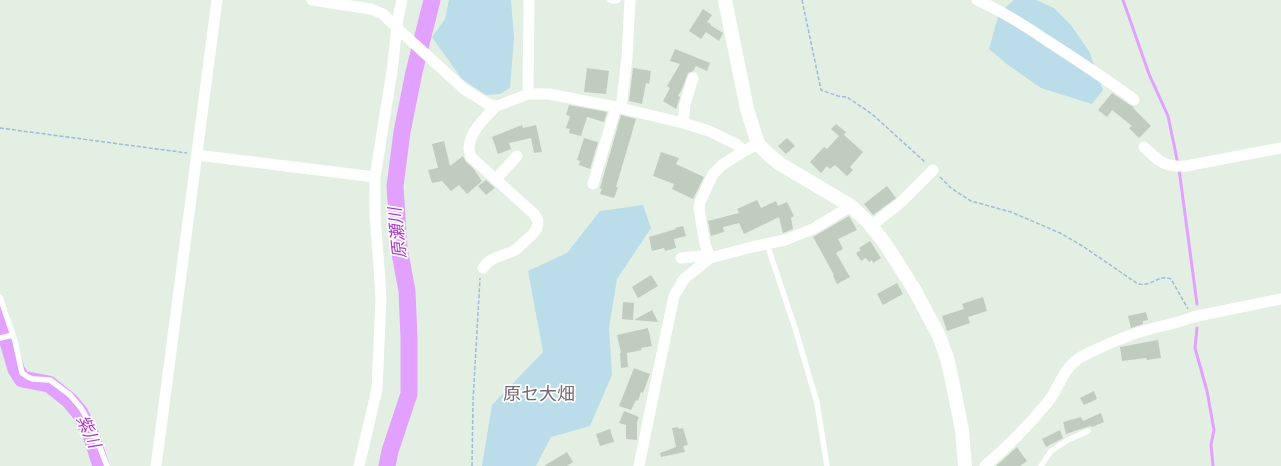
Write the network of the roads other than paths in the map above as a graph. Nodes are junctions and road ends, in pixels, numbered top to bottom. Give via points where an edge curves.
1 (217, 0) edge
2 (312, 0) edge
3 (402, 0) edge
4 (528, 0) edge
5 (610, 0) edge
6 (618, 0) edge
7 (630, 0) edge
8 (725, 0) edge
9 (977, 0) edge
10 (398, 29) junction
11 (693, 78) dead end
12 (528, 94) junction
13 (1134, 100) dead end
14 (496, 106) junction
15 (619, 108) junction
16 (683, 123) junction
17 (758, 144) junction
18 (1144, 147) dead end
19 (1281, 148) edge
20 (744, 151) junction
21 (197, 155) junction
22 (517, 156) dead end
23 (933, 170) road end
24 (375, 177) junction
25 (496, 179) junction
26 (593, 184) dead end
27 (851, 206) junction
28 (871, 226) junction
29 (767, 244) junction
30 (709, 257) junction
31 (681, 258) dead end
32 (483, 268) road end
33 (0, 297) edge
34 (1281, 299) edge
35 (13, 335) junction
36 (0, 338) edge
37 (1088, 431) dead end
38 (107, 466) edge
39 (156, 466) edge
40 (359, 466) edge
41 (639, 466) edge
42 (827, 466) edge
43 (965, 466) edge
44 (985, 466) edge
45 (1041, 466) edge

1 - 21 street
2 - 10 street via 371,9 383,14
3 - 10 street
4 - 12 street
5 - 6 lane
7 - 15 street
8 - 17 street via 747,109
9 - 13 street via 1021,23
10 - 14 street via 464,89
10 - 24 street
11 - 16 street via 685,104
12 - 14 street
12 - 15 street via 548,94
14 - 25 street via 475,132 468,150 471,157
15 - 16 street
15 - 26 street
16 - 20 street via 709,131 736,144
17 - 20 street
17 - 27 street via 780,164
18 - 19 street via 1163,163 1177,167
20 - 30 street via 713,174 700,202 700,215
21 - 24 street
21 - 39 street
22 - 25 street
23 - 28 street via 900,203
24 - 40 street via 374,217 381,299 377,389
25 - 32 street via 537,217 538,224 530,237 515,250 491,259
27 - 28 street
27 - 29 street via 813,229
28 - 43 street via 914,289 939,336 955,392
29 - 30 street
29 - 42 lane via 818,403
30 - 31 street
30 - 41 street via 684,280 674,296
33 - 35 lane
34 - 44 street via 1193,317 1143,331 1079,358 1064,372 1047,403
35 - 36 lane
35 - 38 lane via 22,373 28,378 50,380 70,395 93,429
37 - 45 lane via 1051,451

